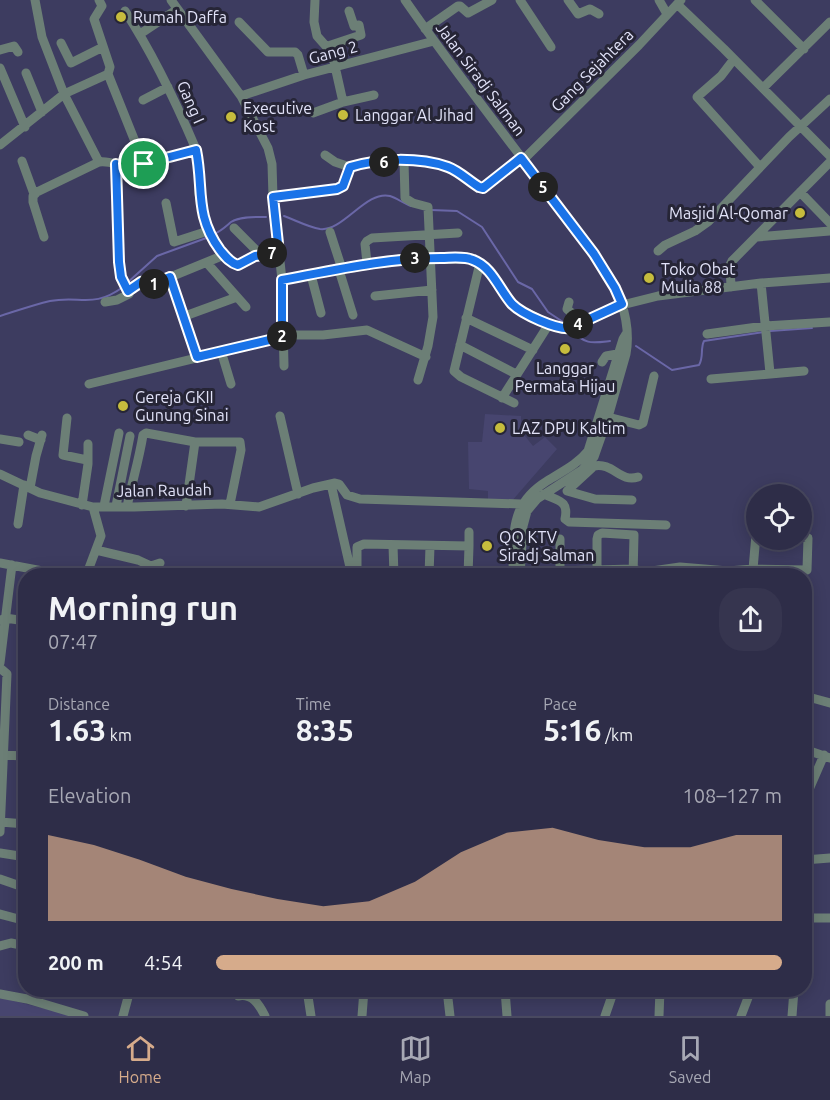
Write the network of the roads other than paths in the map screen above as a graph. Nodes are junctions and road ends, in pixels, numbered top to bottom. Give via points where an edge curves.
1 (35, 0) edge
2 (99, 0) edge
3 (171, 0) edge
4 (315, 0) edge
5 (405, 0) edge
6 (492, 0) edge
7 (520, 0) edge
8 (568, 0) edge
9 (659, 0) edge
10 (756, 1) edge
11 (679, 2) edge
12 (176, 10) junction
13 (125, 11) dead end
14 (349, 11) dead end
15 (600, 14) dead end
16 (667, 14) junction
17 (240, 22) dead end
18 (830, 22) edge
19 (425, 29) junction
20 (140, 34) junction
21 (434, 41) junction
22 (61, 43) dead end
23 (103, 46) junction
24 (328, 46) junction
25 (551, 47) dead end
26 (804, 49) junction
27 (0, 50) edge
28 (18, 52) dead end
29 (734, 59) junction
30 (335, 67) junction
31 (0, 68) edge
32 (26, 73) dead end
33 (108, 74) junction
34 (304, 75) junction
35 (168, 87) junction
36 (763, 88) junction
37 (64, 94) junction
38 (374, 95) dead end
39 (241, 96) junction
40 (830, 99) edge
41 (143, 100) dead end
42 (343, 102) junction
43 (42, 112) junction
44 (313, 113) dead end
45 (801, 126) junction
46 (25, 127) junction
47 (0, 145) edge
48 (196, 150) junction
49 (324, 155) dead end
50 (830, 156) edge
51 (522, 159) junction
52 (22, 161) dead end
53 (404, 161) junction
54 (99, 162) junction
55 (830, 162) edge
56 (116, 164) junction
57 (144, 164) junction
58 (760, 167) junction
59 (349, 168) junction
60 (800, 192) junction
61 (34, 194) junction
62 (273, 197) junction
63 (166, 203) dead end
64 (830, 223) edge
65 (234, 228) dead end
66 (209, 231) junction
67 (830, 231) edge
68 (330, 232) dead end
69 (458, 233) dead end
70 (429, 234) junction
71 (44, 237) dead end
72 (757, 237) junction
73 (658, 251) dead end
74 (279, 253) junction
75 (224, 255) junction
76 (261, 255) junction
77 (431, 258) junction
78 (207, 263) junction
79 (367, 263) junction
80 (480, 263) junction
81 (341, 269) junction
82 (311, 275) junction
83 (170, 277) junction
84 (830, 278) edge
85 (282, 280) junction
86 (761, 283) junction
87 (731, 287) junction
88 (127, 289) junction
89 (432, 290) junction
90 (375, 296) dead end
91 (237, 297) junction
92 (105, 302) dead end
93 (569, 302) dead end
94 (622, 304) junction
95 (246, 307) dead end
96 (321, 313) dead end
97 (353, 315) dead end
98 (185, 316) junction
99 (466, 318) junction
100 (582, 322) junction
101 (830, 322) edge
102 (549, 324) junction
103 (765, 326) junction
104 (707, 334) dead end
105 (282, 337) junction
106 (460, 345) junction
107 (533, 350) junction
108 (221, 351) junction
109 (622, 353) junction
110 (197, 357) junction
111 (426, 357) junction
112 (602, 362) dead end
113 (284, 366) dead end
114 (804, 371) dead end
115 (770, 373) junction
116 (516, 374) junction
117 (654, 376) dead end
118 (711, 379) dead end
119 (418, 380) dead end
120 (89, 384) dead end
121 (231, 384) dead end
122 (502, 398) junction
123 (514, 403) dead end
124 (280, 416) dead end
125 (608, 417) junction
126 (67, 418) dead end
127 (119, 433) dead end
128 (28, 435) dead end
129 (130, 435) dead end
130 (0, 439) edge
131 (19, 442) dead end
132 (195, 442) junction
133 (88, 444) dead end
134 (87, 460) junction
135 (592, 464) junction
136 (0, 474) edge
137 (638, 477) dead end
138 (331, 484) junction
139 (550, 484) junction
140 (29, 490) junction
141 (567, 491) junction
142 (298, 494) junction
143 (544, 494) junction
144 (632, 500) dead end
145 (230, 504) junction
146 (521, 504) junction
147 (82, 505) junction
148 (104, 506) junction
149 (116, 506) junction
150 (186, 506) junction
151 (93, 507) junction
152 (127, 507) junction
153 (18, 524) dead end
154 (666, 525) dead end
155 (469, 532) dead end
156 (560, 538) dead end
157 (393, 545) junction
158 (430, 546) junction
159 (468, 546) junction
160 (96, 550) junction
161 (755, 550) edge
162 (808, 550) edge
163 (0, 563) edge
164 (160, 563) dead end
165 (12, 565) junction
166 (28, 568) edge
167 (89, 568) edge
168 (350, 568) edge
169 (357, 568) edge
170 (394, 568) edge
171 (429, 568) edge
172 (468, 568) edge
173 (513, 568) edge
174 (521, 568) edge
175 (557, 568) edge
176 (597, 568) edge
177 (633, 568) edge
178 (673, 568) edge
179 (692, 568) edge
180 (753, 568) edge
181 (807, 568) edge
182 (2, 619) edge
183 (18, 620) edge
184 (0, 663) edge
185 (0, 668) edge
186 (3, 683) edge
187 (812, 698) edge
188 (830, 703) edge
189 (812, 752) edge
190 (1, 755) edge
191 (18, 756) edge
192 (827, 757) edge
193 (812, 786) edge
194 (18, 825) edge
195 (0, 826) edge
196 (0, 853) edge
197 (18, 856) edge
198 (830, 858) edge
199 (812, 859) edge
200 (0, 879) edge
201 (18, 885) edge
202 (0, 914) edge
203 (812, 918) edge
204 (830, 918) edge
205 (18, 921) edge
206 (18, 944) edge
207 (0, 946) edge
208 (0, 994) edge
209 (128, 997) edge
210 (250, 997) edge
211 (308, 997) edge
212 (363, 997) edge
213 (448, 997) edge
214 (506, 997) edge
215 (612, 997) edge
216 (660, 997) edge
217 (748, 997) edge
218 (793, 997) edge
219 (830, 1004) edge
220 (84, 1016) edge
221 (123, 1016) edge
222 (265, 1016) edge
223 (311, 1016) edge
224 (362, 1016) edge
225 (450, 1016) edge
226 (507, 1016) edge
227 (605, 1016) edge
228 (659, 1016) edge
229 (741, 1016) edge
230 (792, 1016) edge
231 (830, 1016) edge

1 - 37 street via 42,37
2 - 23 street via 102,6 94,19
3 - 12 street
4 - 24 street via 317,36
5 - 19 street, Jalan Siradj Salman
6 - 19 street via 468,13 458,6
7 - 25 street
8 - 15 street via 578,14 590,9
9 - 16 street
10 - 26 street
11 - 16 street, Gang Sejahtera
11 - 29 street
12 - 20 street
12 - 39 street
13 - 20 street, Gang I
14 - 24 street via 362,35
16 - 51 street, Gang Sejahtera
17 - 34 street via 268,52 295,52
18 - 26 street
19 - 21 street, Jalan Siradj Salman
20 - 35 street, Gang I
21 - 30 street, Gang 2
21 - 51 street, Jalan Siradj Salman
22 - 23 street via 70,63
23 - 33 street via 110,68
24 - 30 street
26 - 36 street
27 - 28 street via 14,46
29 - 36 street
29 - 58 street via 698,97
30 - 34 street, Gang 2
30 - 42 street
31 - 46 street
32 - 43 street
33 - 37 street
33 - 57 street
34 - 39 street, Gang 2
35 - 41 street
35 - 48 street, Gang I
36 - 45 street
37 - 43 street
37 - 54 street
38 - 42 street
39 - 62 street via 268,148
40 - 45 street
42 - 44 street
43 - 46 street
45 - 50 street
45 - 58 street
46 - 47 street
48 - 57 street
48 - 66 street, Gang I via 199,194
49 - 59 street
51 - 53 street, Gang Sejahtera via 483,188 449,168
51 - 94 street, Jalan Siradj Salman via 605,270
52 - 61 street
53 - 59 street via 369,162
53 - 70 street via 406,200 428,210
54 - 56 street
54 - 61 street
55 - 60 street
56 - 57 street
56 - 88 street via 119,262
58 - 73 street via 709,221
59 - 62 street via 343,186 337,189
60 - 64 street
60 - 72 street
61 - 71 street
62 - 74 street
63 - 66 street via 174,242
65 - 76 street
66 - 75 street
67 - 72 street
68 - 81 street
69 - 70 street
70 - 77 street
70 - 79 street via 369,239 365,244
72 - 87 street via 731,263
74 - 76 street
74 - 85 street
75 - 76 street via 238,265
75 - 78 street
77 - 79 street
77 - 80 street via 466,258
77 - 89 street
78 - 83 street
78 - 91 street
79 - 81 street
80 - 99 street
80 - 102 street via 514,306
81 - 82 street
81 - 97 street
82 - 85 street
82 - 96 street
83 - 88 street via 146,287 141,282
83 - 98 street
84 - 86 street
85 - 105 street
86 - 87 street
86 - 103 street
87 - 94 street
88 - 92 street via 117,300
89 - 90 street
89 - 111 street via 433,317
91 - 95 street
91 - 98 street
93 - 100 street via 567,309
94 - 100 street
94 - 109 street, Jalan Siradj Salman via 628,343
98 - 110 street
99 - 106 street
99 - 107 street
100 - 102 street via 566,328
101 - 103 street
102 - 107 street
103 - 104 street
103 - 115 street
105 - 108 street
105 - 111 street via 367,330
105 - 113 street
106 - 116 street
106 - 122 street via 453,367 456,374
107 - 116 street
108 - 110 street
108 - 121 street
109 - 112 street via 606,356
109 - 125 street
109 - 139 street via 588,451
110 - 120 street
111 - 119 street
114 - 115 street
115 - 118 street
116 - 122 street
117 - 125 street via 643,423
122 - 123 street
124 - 142 street
125 - 135 street
126 - 134 street via 63,455
127 - 148 street
128 - 140 street via 42,438
129 - 149 street
130 - 131 street
132 - 145 street via 240,443
132 - 150 street
132 - 152 street via 144,434
133 - 134 street
134 - 147 street
135 - 137 street via 604,465 628,479
135 - 139 street
135 - 141 street
136 - 140 street, Jalan Raudah
138 - 142 street, Jalan Raudah
138 - 146 street via 337,483 347,495 360,499
138 - 168 street
139 - 141 street
139 - 143 street
139 - 146 street via 528,495
140 - 147 street, Jalan Raudah
140 - 153 street
141 - 144 street via 595,499
142 - 145 street, Jalan Raudah via 259,507
143 - 154 street via 565,504 567,521
143 - 174 street via 531,505 524,519
145 - 150 street, Jalan Raudah
146 - 173 street via 515,524
147 - 151 street, Jalan Raudah
148 - 149 street, Jalan Raudah
148 - 151 street, Jalan Raudah
149 - 152 street, Jalan Raudah
150 - 152 street, Jalan Raudah
151 - 160 street via 101,534
155 - 159 street
156 - 175 street
157 - 158 street
157 - 169 street via 358,546
157 - 170 street
158 - 159 street
158 - 171 street
159 - 172 street
160 - 164 street via 153,566
160 - 167 street
161 - 180 street
162 - 181 street
163 - 165 street
165 - 166 street
165 - 182 street
176 - 177 street via 597,539 602,533 634,535
178 - 179 street
182 - 183 street
182 - 184 street
185 - 186 street via 7,672
186 - 190 street
187 - 188 street
189 - 192 street
190 - 191 street
190 - 195 street
192 - 193 street
194 - 195 street
196 - 197 street
198 - 199 street
200 - 201 street
202 - 205 street
203 - 204 street
206 - 207 street
208 - 220 street
209 - 221 street
210 - 222 street
211 - 223 street
212 - 224 street
213 - 225 street
214 - 226 street
215 - 227 street
216 - 228 street
217 - 229 street
218 - 230 street
219 - 231 street

